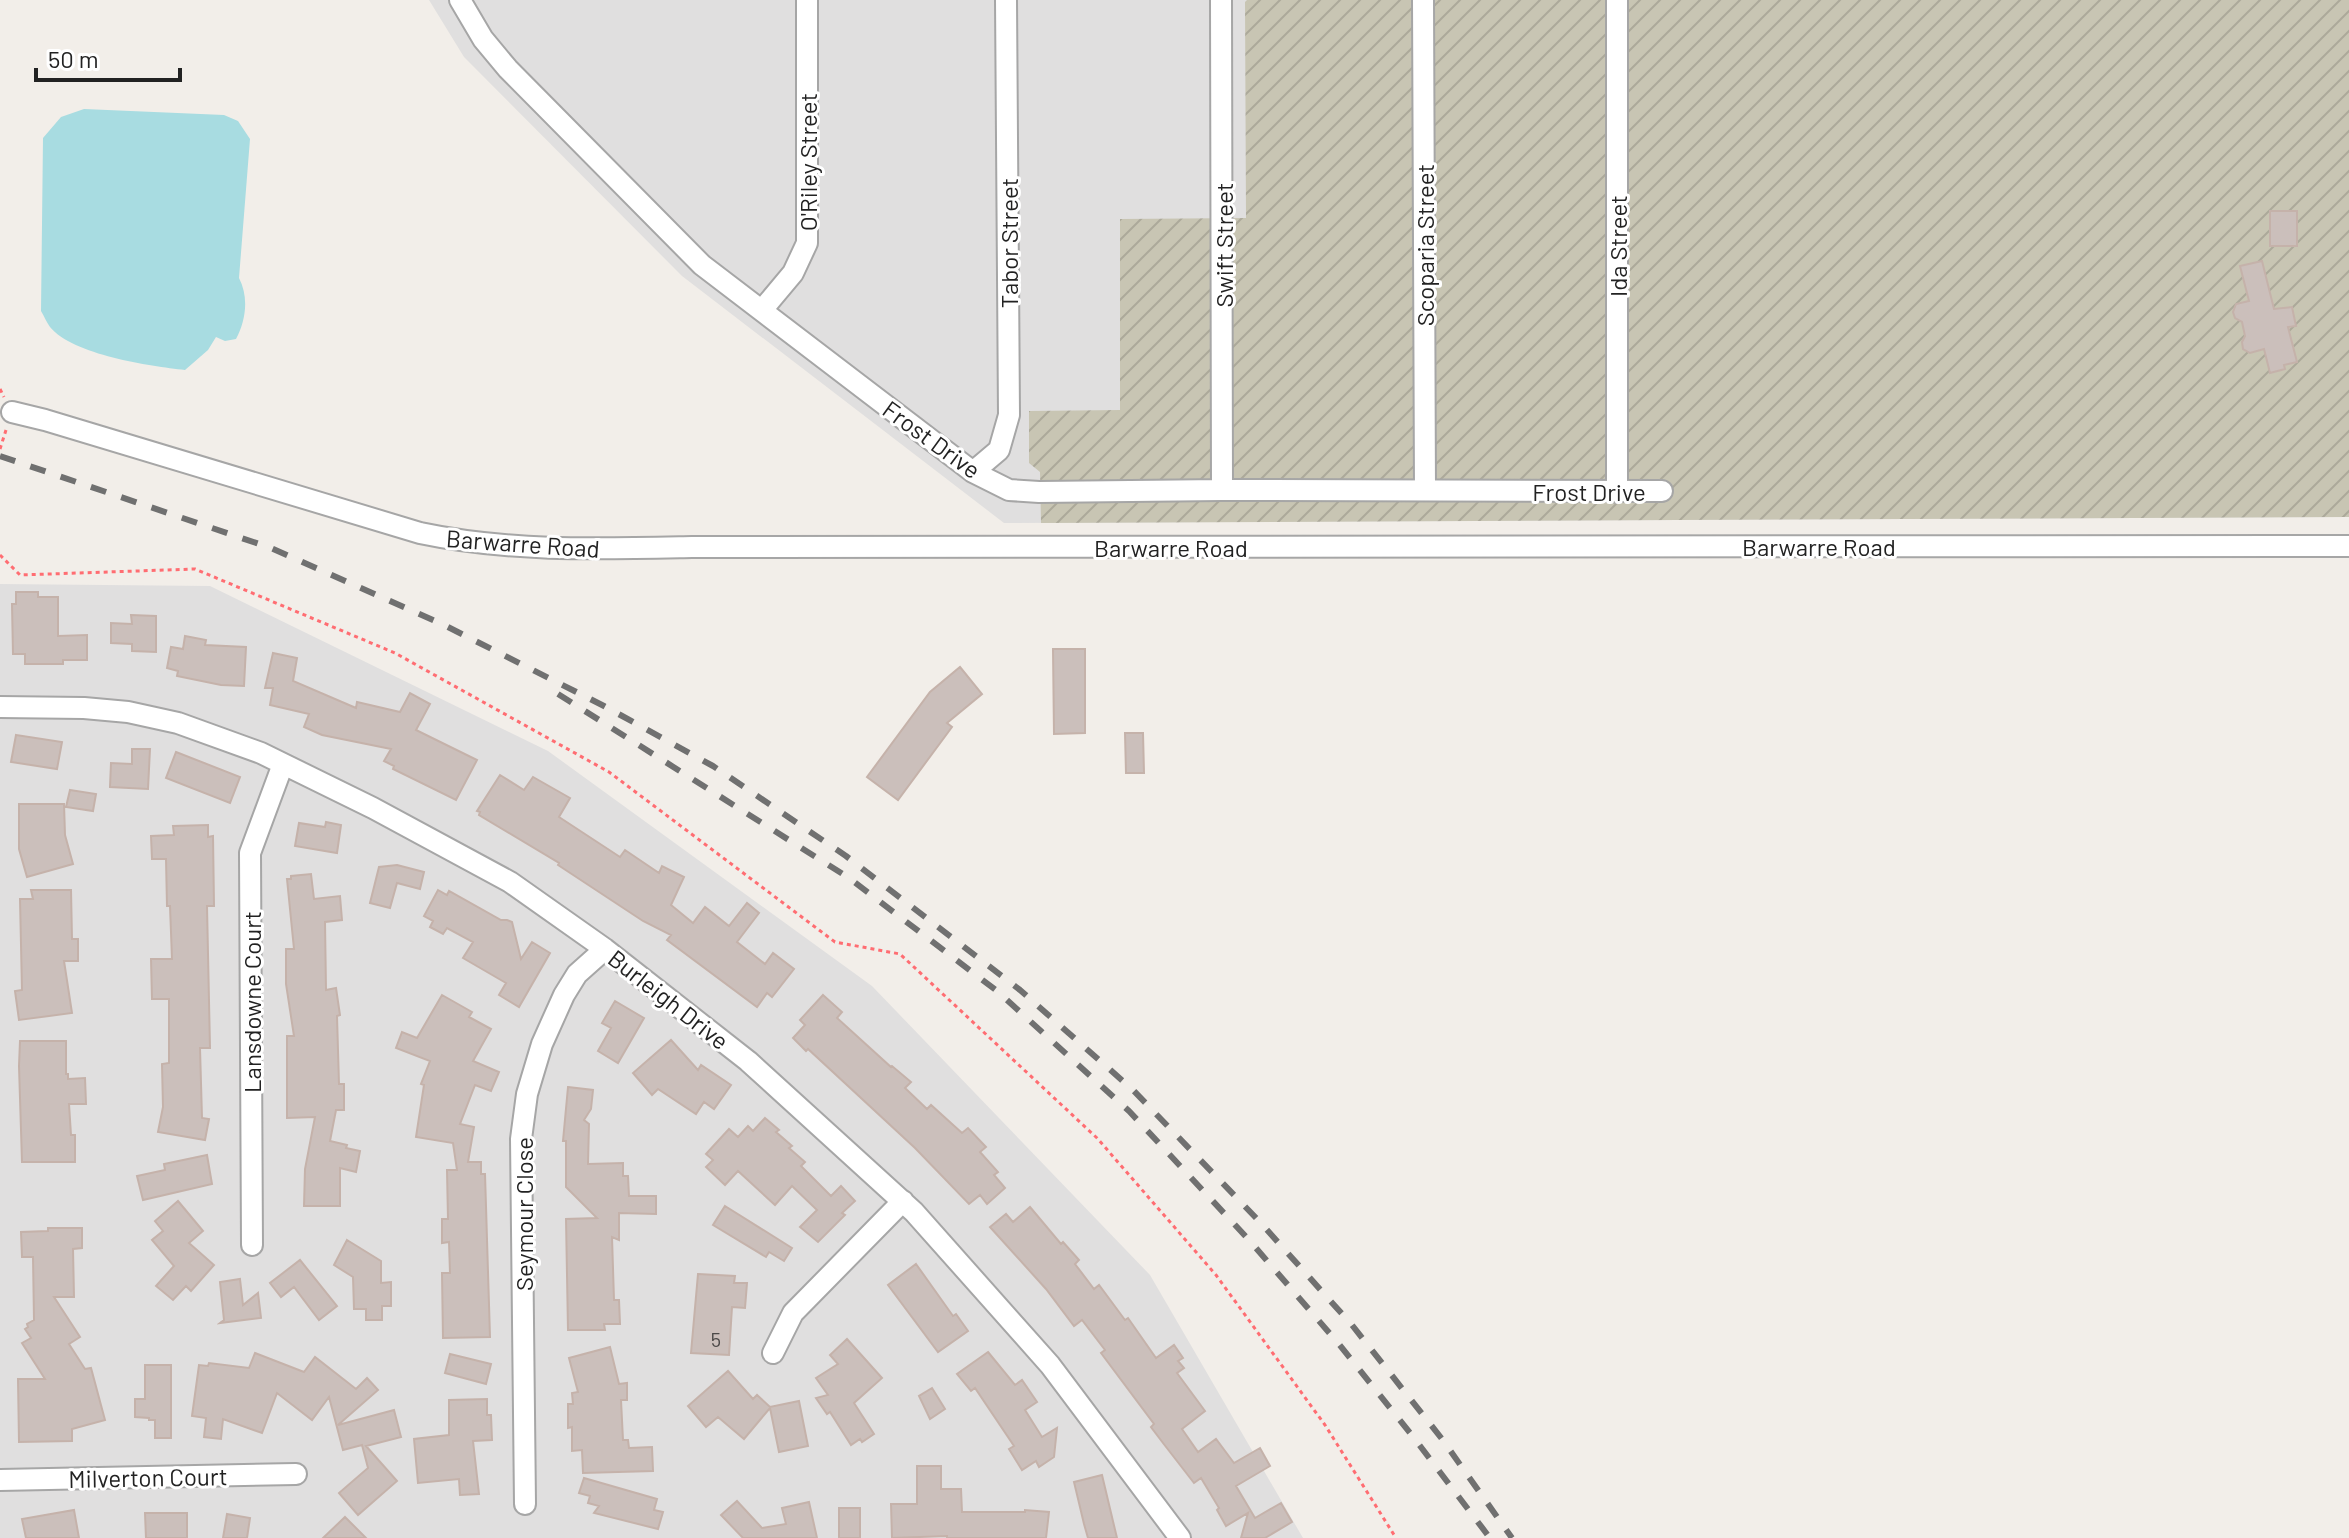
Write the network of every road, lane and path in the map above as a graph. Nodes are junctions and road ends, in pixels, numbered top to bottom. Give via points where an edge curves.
1 (460, 0) edge
2 (807, 0) edge
3 (1006, 0) edge
4 (1221, 0) edge
5 (1423, 0) edge
6 (1617, 0) edge
7 (762, 310) junction
8 (12, 412) dead end
9 (973, 472) junction
10 (1425, 489) junction
11 (1222, 490) junction
12 (1662, 491) dead end
13 (1617, 492) junction
14 (2349, 546) edge
15 (0, 555) edge
16 (0, 707) edge
17 (283, 764) junction
18 (605, 949) junction
19 (903, 1201) junction
20 (252, 1245) dead end
21 (773, 1353) dead end
22 (296, 1474) dead end
23 (0, 1480) edge
24 (525, 1504) dead end
25 (1180, 1538) edge
26 (1396, 1538) edge

1 - 7 street, Frost Drive via 508,69 702,265
2 - 7 street, O'Riley Street via 807,243 793,273
3 - 9 street, Tabor Street via 1009,415 999,450
4 - 11 street, Swift Street
5 - 10 street, Scoparia Street
6 - 13 street, Ida Street
7 - 9 street, Frost Drive
8 - 14 street, Barwarre Road via 420,533 510,547
9 - 11 street, Frost Drive via 1009,490
10 - 11 street, Frost Drive
10 - 13 street, Frost Drive
12 - 13 street, Frost Drive
15 - 26 path via 20,575 195,569 395,653 609,772 835,942 900,954 1097,1138 1216,1275 1325,1425
16 - 17 street, Burleigh Drive via 128,712 178,723
17 - 18 street, Burleigh Drive via 510,882
17 - 20 street, Lansdowne Court via 250,853
18 - 19 street, Burleigh Drive via 748,1061
18 - 24 street, Seymour Close via 577,974 564,995 527,1094 521,1139
19 - 21 street via 793,1313
19 - 25 street, Burleigh Drive via 1050,1365
22 - 23 street, Milverton Court

